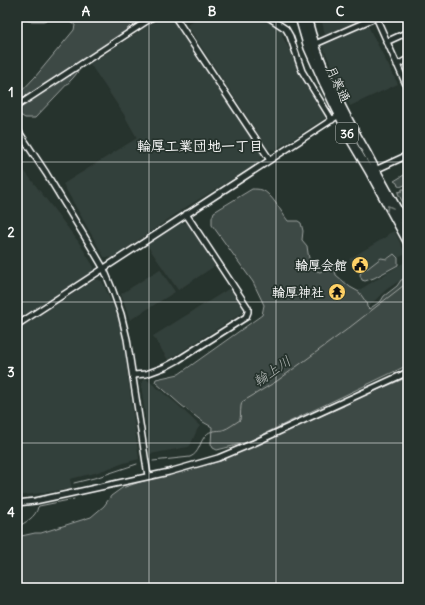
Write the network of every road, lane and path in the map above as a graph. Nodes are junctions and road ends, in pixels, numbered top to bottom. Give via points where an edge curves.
1 (153, 17) edge
2 (175, 17) edge
3 (268, 17) edge
4 (299, 17) edge
5 (303, 17) edge
6 (307, 17) edge
7 (376, 17) edge
8 (408, 32) edge
9 (386, 42) junction
10 (312, 46) junction
11 (408, 60) edge
12 (397, 65) junction
13 (408, 89) edge
14 (17, 106) edge
15 (339, 115) junction
16 (332, 120) junction
17 (17, 129) edge
18 (408, 154) edge
19 (270, 160) junction
20 (373, 171) junction
21 (186, 214) junction
22 (408, 228) edge
23 (408, 243) edge
24 (104, 269) junction
25 (17, 326) edge
26 (408, 372) edge
27 (133, 375) junction
28 (148, 476) junction
29 (17, 503) edge

1 - 14 street
2 - 19 street
3 - 16 street via 286,29 302,71
4 - 10 highway, 月寒通 / 36
5 - 10 main road
6 - 10 highway, 月寒通 / 36
7 - 9 street
7 - 10 street
8 - 9 street
9 - 12 street
10 - 15 highway, 月寒通 / 36 via 324,84
10 - 20 highway, 月寒通 / 36
11 - 12 street
12 - 13 street
15 - 16 street
15 - 20 highway, 月寒通 / 36 via 350,139
16 - 19 street
17 - 24 street
18 - 20 street
19 - 21 street
20 - 22 highway, 月寒通 / 36
23 -> 20 highway, 月寒通 / 36
21 - 24 street
21 - 27 street via 248,308 248,312 246,317 178,360 146,374
24 - 25 street
24 - 27 street via 121,314
26 - 28 street via 254,444 169,472
27 - 28 street
28 - 29 street

